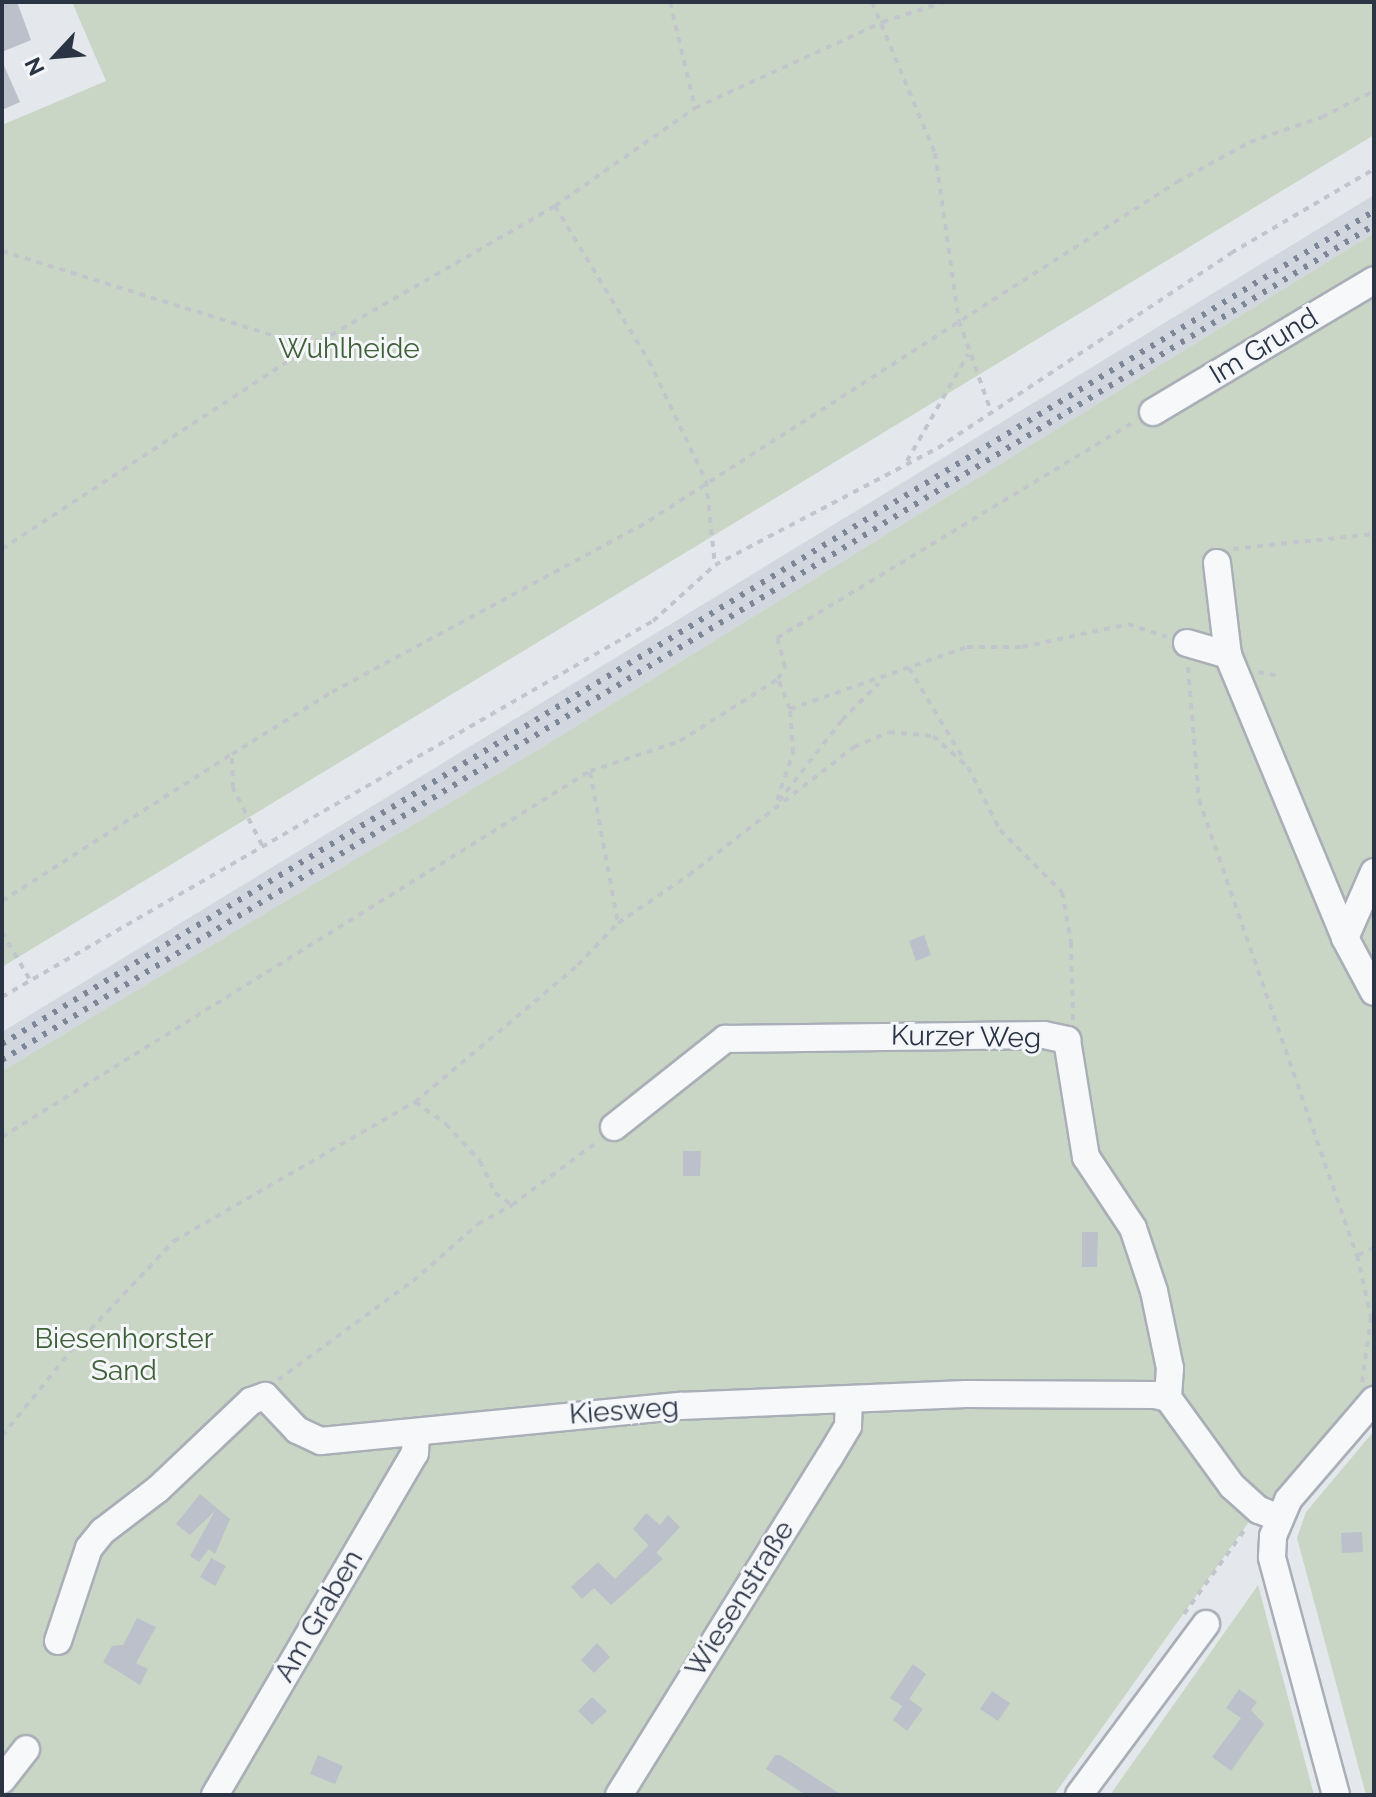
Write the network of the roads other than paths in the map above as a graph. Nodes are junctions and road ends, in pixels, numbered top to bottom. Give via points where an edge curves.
1 (1374, 280) edge
2 (1153, 412) road end
3 (1217, 563) road end
4 (1187, 643) road end
5 (1228, 655) junction
6 (1374, 872) edge
7 (1345, 938) junction
8 (1374, 992) edge
9 (614, 1127) road end
10 (1371, 1396) edge
11 (1168, 1398) junction
12 (849, 1400) junction
13 (416, 1435) junction
14 (1268, 1514) junction
15 (1206, 1624) dead end
16 (58, 1641) dead end
17 (26, 1749) dead end
18 (2, 1780) edge
19 (215, 1795) edge
20 (619, 1795) edge
21 (1079, 1795) edge
22 (1336, 1795) edge

1 - 2 street, Im Grund
3 - 5 street
4 - 5 street
5 - 7 street
6 - 7 street
7 - 8 street
9 - 11 street, Kurzer Weg via 725,1039 1044,1035 1067,1040 1086,1157 1127,1216 1154,1291 1170,1368
10 - 14 street
11 - 12 street, Kiesweg via 966,1394
11 - 14 street via 1232,1486
12 - 13 street, Kiesweg via 667,1407 453,1425
12 - 20 street, Wiesenstraße via 842,1437
13 - 16 street, Kiesweg via 321,1441 297,1430 265,1396 251,1401 89,1548
13 - 19 street, Am Graben via 415,1453
14 - 22 street via 1272,1557
15 - 21 street
17 - 18 street

